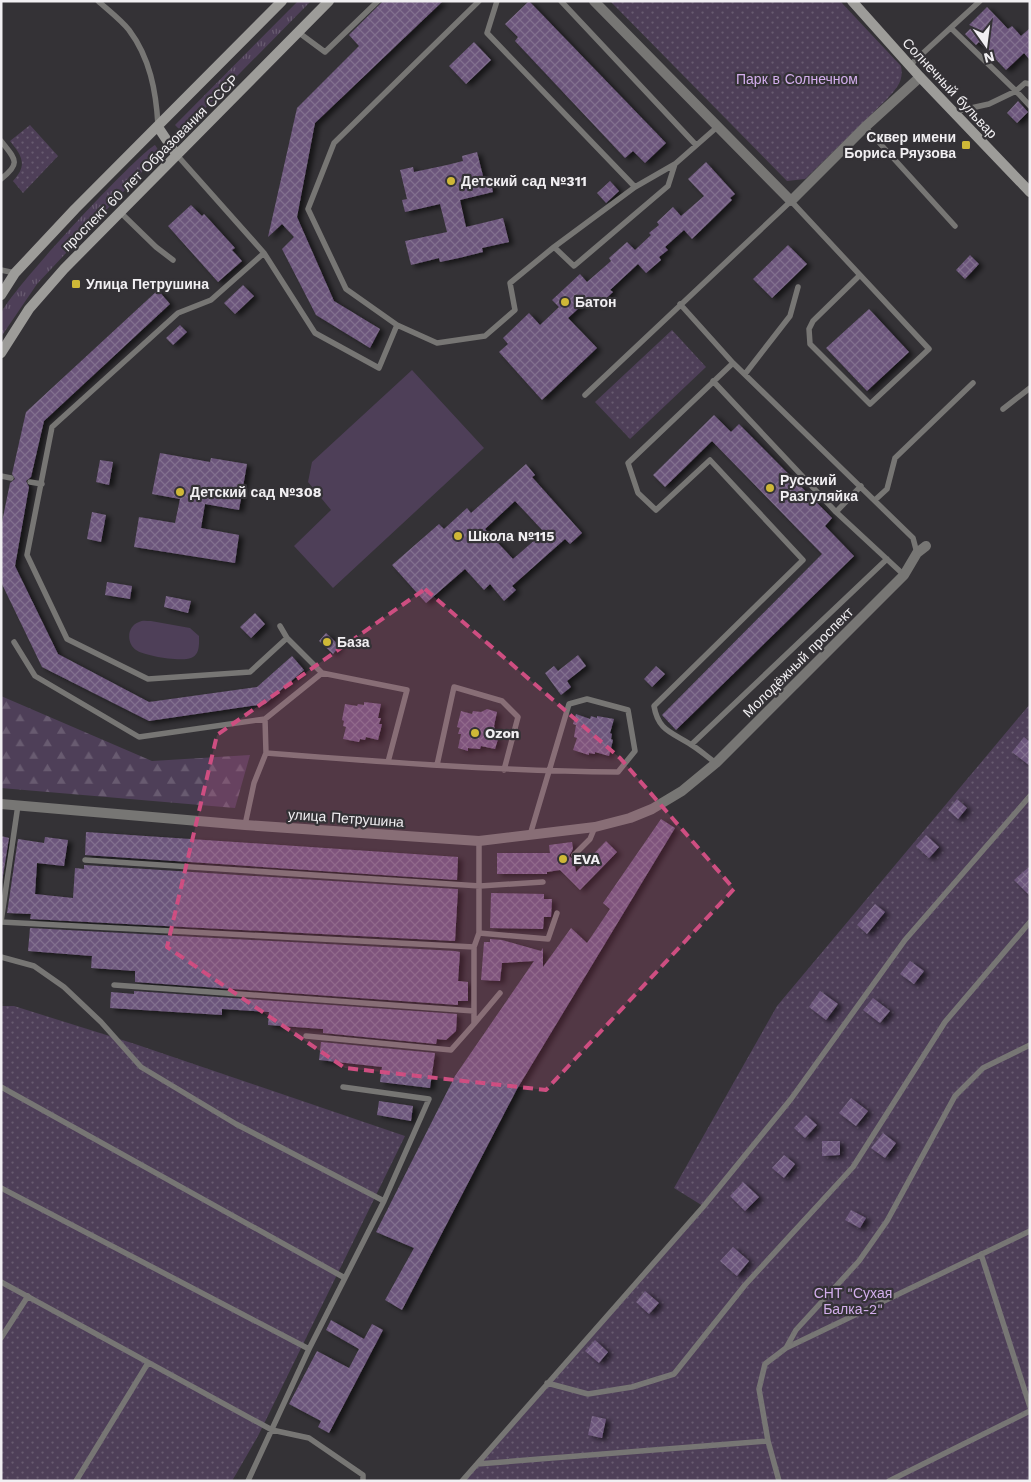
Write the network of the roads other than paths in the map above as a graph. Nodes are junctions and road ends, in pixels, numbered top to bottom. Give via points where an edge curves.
1 (98, 1) edge
2 (282, 1) edge
3 (329, 1) edge
4 (378, 1) edge
5 (479, 1) edge
6 (497, 1) edge
7 (561, 1) edge
8 (594, 1) edge
9 (852, 1) edge
10 (980, 1) edge
11 (952, 29) junction
12 (298, 32) junction
13 (910, 66) junction
14 (920, 77) junction
15 (1030, 84) edge
16 (1016, 91) junction
17 (1030, 106) edge
18 (953, 112) junction
19 (158, 127) junction
20 (864, 127) junction
21 (716, 128) junction
22 (1, 141) edge
23 (696, 145) junction
24 (176, 154) junction
25 (675, 164) junction
26 (1, 179) edge
27 (635, 187) junction
28 (1028, 188) edge
29 (790, 201) junction
30 (120, 211) junction
31 (954, 226) dead end
32 (554, 247) junction
33 (264, 254) junction
34 (173, 260) dead end
35 (1, 270) edge
36 (15, 273) junction
37 (859, 276) junction
38 (798, 287) dead end
39 (1, 295) edge
40 (680, 304) junction
41 (397, 325) junction
42 (1, 353) edge
43 (733, 363) junction
44 (745, 374) junction
45 (713, 381) junction
46 (973, 383) dead end
47 (1030, 388) edge
48 (585, 394) dead end
49 (1002, 409) dead end
50 (1, 476) edge
51 (11, 478) dead end
52 (30, 482) dead end
53 (42, 484) junction
54 (861, 486) junction
55 (875, 500) junction
56 (836, 512) junction
57 (926, 546) dead end
58 (917, 553) junction
59 (887, 559) junction
60 (904, 575) junction
61 (280, 626) dead end
62 (287, 638) junction
63 (14, 642) dead end
64 (322, 673) junction
65 (265, 719) junction
66 (692, 744) junction
67 (266, 752) junction
68 (388, 762) junction
69 (716, 764) junction
70 (437, 765) junction
71 (504, 770) junction
72 (549, 772) junction
73 (682, 791) joint
74 (1030, 796) edge
75 (1, 804) edge
76 (18, 805) junction
77 (245, 824) junction
78 (595, 827) junction
79 (530, 836) junction
80 (480, 841) junction
81 (574, 855) dead end
82 (85, 860) dead end
83 (543, 882) dead end
84 (480, 886) junction
85 (558, 913) dead end
86 (1, 922) edge
87 (1030, 922) edge
88 (479, 934) junction
89 (474, 946) junction
90 (1, 957) edge
91 (114, 985) dead end
92 (500, 993) dead end
93 (474, 1012) junction
94 (474, 1024) junction
95 (306, 1036) dead end
96 (1030, 1044) edge
97 (1, 1087) edge
98 (343, 1088) dead end
99 (1, 1188) edge
100 (384, 1200) junction
101 (1030, 1231) edge
102 (981, 1254) junction
103 (345, 1278) junction
104 (1, 1282) edge
105 (28, 1296) junction
106 (1, 1338) edge
107 (786, 1348) junction
108 (309, 1349) junction
109 (148, 1363) junction
110 (547, 1384) junction
111 (1030, 1407) edge
112 (1030, 1411) edge
113 (272, 1430) junction
114 (768, 1441) junction
115 (477, 1464) junction
116 (76, 1481) edge
117 (248, 1481) edge
118 (363, 1481) edge
119 (462, 1481) edge
120 (779, 1481) edge
121 (889, 1481) edge

1 - 19 lane via 128,30 146,60 156,96
2 - 19 main road, проспект 60 лет Образования СССР
3 - 12 main road, проспект 60 лет Образования СССР
4 - 12 lane via 325,52
5 - 41 lane via 334,143 308,209 346,290
6 - 27 lane via 487,33
7 - 23 lane
8 - 21 street
9 - 13 main road, Солнечный бульвар
10 - 11 lane
11 - 13 lane
11 - 16 lane
12 - 24 main road, проспект 60 лет Образования СССР
13 - 14 main road, Солнечный бульвар
14 - 18 main road, Солнечный бульвар
14 - 20 street
15 - 16 lane via 1026,83
16 - 17 lane
16 - 18 lane via 989,104
18 - 28 main road, Солнечный бульвар
19 - 24 main road
19 - 36 main road, проспект 60 лет Образования СССР
20 - 29 street
20 - 31 lane
21 - 23 lane
21 - 29 street
22 - 26 lane via 16,164
23 - 25 lane
24 - 30 main road, проспект 60 лет Образования СССР
24 - 33 lane
25 - 27 lane
25 - 32 lane via 668,186 574,266
27 - 32 lane
29 - 37 lane
29 - 40 lane
30 - 34 lane
30 - 42 main road, проспект 60 лет Образования СССР via 29,309
32 - 41 lane via 510,283 515,310 485,336 436,343
33 - 41 lane via 315,333 378,368
33 - 53 lane via 211,300 178,314 52,427
35 - 36 lane
36 - 39 main road, проспект 60 лет Образования СССР
37 - 37 lane via 813,321 809,329 810,344 870,404 929,350
38 - 44 lane via 790,316
40 - 43 lane
40 - 48 lane
43 - 44 lane
43 - 45 lane
44 - 54 lane
45 - 56 lane
45 - 66 lane via 628,463 638,493 656,510 710,460 803,560 654,706 656,719 669,732
46 - 55 lane via 895,458 887,489
47 - 49 lane
50 - 51 lane
52 - 53 lane
53 - 62 lane via 28,555 67,639 148,679 250,672
54 - 55 lane
54 - 56 lane
55 - 58 lane via 913,538
56 - 59 lane
57 - 58 street, Молодёжный проспект
58 - 60 street, Молодёжный проспект
59 - 60 lane
59 - 66 lane
60 - 69 street, Молодёжный проспект
61 - 62 lane
62 - 64 lane
63 - 65 lane via 35,676 139,737
64 - 65 lane
64 - 68 lane via 407,690
65 - 67 lane
66 - 69 lane
67 - 68 lane
67 - 77 lane via 254,783
68 - 70 lane
69 - 73 street, Молодёжный проспект
70 - 71 lane
70 - 71 lane via 454,687 502,701 518,717
71 - 72 lane
72 - 72 lane via 618,772 635,752 628,710 587,699 570,704
72 - 79 lane
73 - 78 street, улица Петрушина via 652,810
74 - 110 lane via 906,940 791,1099 703,1207
75 - 76 street, улица Петрушина
76 - 77 street, улица Петрушина
76 - 86 lane
77 - 80 street, улица Петрушина
78 - 79 street, улица Петрушина
78 - 81 lane via 590,839
79 - 80 street, улица Петрушина
80 - 84 lane
82 - 84 lane
83 - 84 lane
84 - 88 lane
85 - 88 lane via 548,939
86 - 89 lane
87 - 110 lane via 946,1022 853,1167 745,1285 674,1374 588,1394
88 - 89 lane
89 - 93 lane
90 - 100 lane via 34,966 64,987 141,1067 236,1124
91 - 93 lane
92 - 94 lane
93 - 94 lane
94 - 95 lane via 451,1050
96 - 107 lane via 983,1068 955,1096 887,1220 859,1261 796,1330
97 - 103 lane
98 - 100 lane via 429,1099
99 - 108 lane
100 - 103 lane
101 - 102 lane
102 - 107 lane
102 - 111 lane
103 - 108 lane
104 - 105 lane
105 - 106 lane
105 - 109 lane
107 - 114 lane via 765,1364 759,1389
108 - 113 lane
109 - 113 lane
109 - 116 lane
110 - 115 lane
112 - 121 lane
113 - 117 lane
113 - 118 lane via 309,1438 362,1475
114 - 115 lane
114 - 120 lane
115 - 119 lane

